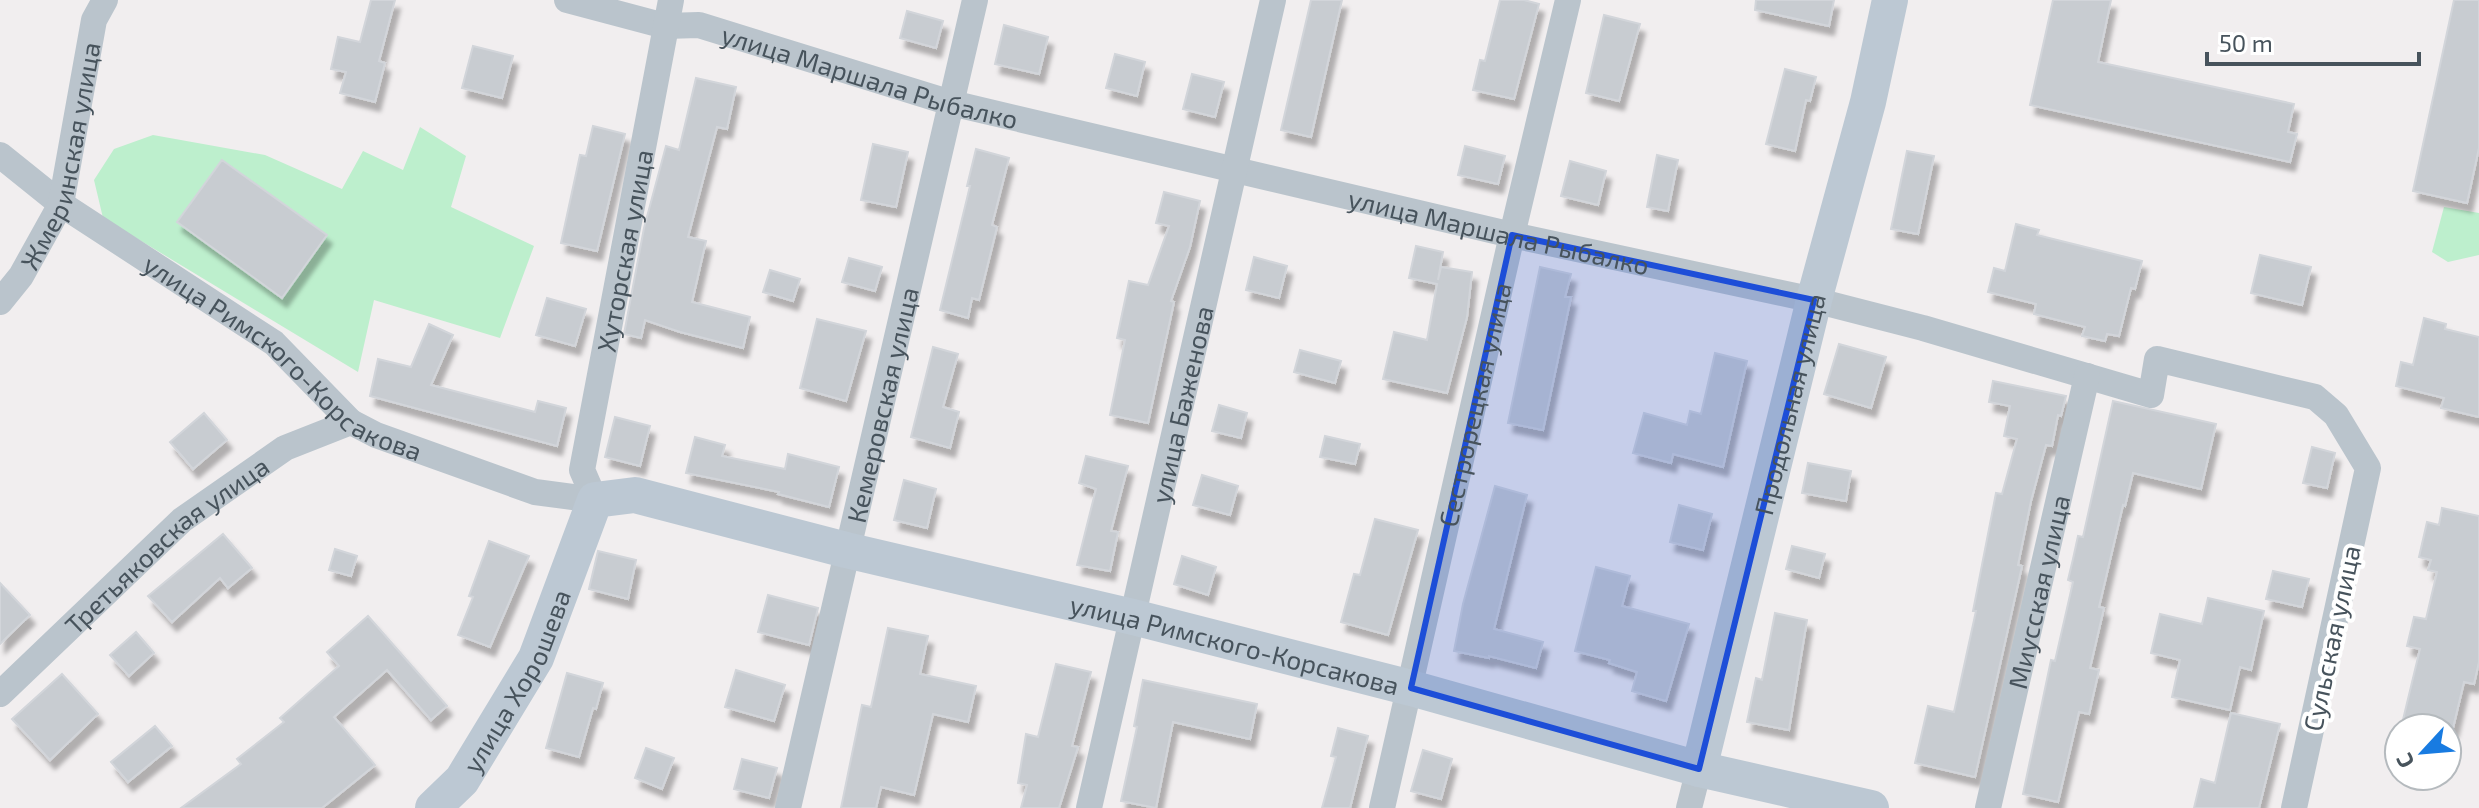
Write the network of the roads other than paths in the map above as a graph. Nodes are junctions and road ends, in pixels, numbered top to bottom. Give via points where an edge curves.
1 (105, 0) edge
2 (567, 0) edge
3 (671, 0) edge
4 (975, 0) edge
5 (1273, 0) edge
6 (1568, 0) edge
7 (1890, 0) edge
8 (665, 26) junction
9 (951, 103) junction
10 (0, 155) edge
11 (1234, 168) junction
12 (61, 204) junction
13 (1512, 235) junction
14 (1814, 300) junction
15 (0, 302) edge
16 (2087, 376) junction
17 (351, 422) junction
18 (2368, 468) joint
19 (595, 500) junction
20 (846, 550) junction
21 (1133, 617) junction
22 (1411, 688) junction
23 (0, 694) edge
24 (1699, 769) junction
25 (433, 808) edge
26 (788, 808) edge
27 (1089, 808) edge
28 (1382, 808) edge
29 (1689, 808) edge
30 (1871, 808) edge
31 (1988, 808) edge
32 (2294, 808) edge

1 - 12 street, Жмеринская улица via 94,20
2 - 8 street, улица Маршала Рыбалко
3 - 8 street, Хуторская улица
4 - 9 street, Кемеровская улица
5 - 11 street, улица Баженова
6 - 13 street, Сестрорецкая улица
7 - 14 main road, Продольная улица
8 - 9 street, улица Маршала Рыбалко via 699,25
8 - 19 street, Хуторская улица via 582,470
9 - 11 street, улица Маршала Рыбалко
9 - 20 street, Кемеровская улица
10 - 12 street, улица Римского-Корсакова
11 - 13 street, улица Маршала Рыбалко
11 - 21 street, улица Баженова
12 - 15 street, Жмеринская улица via 21,276
12 - 17 street, улица Римского-Корсакова via 274,343
13 - 14 street, улица Маршала Рыбалко
13 - 22 street, Сестрорецкая улица
14 - 16 street, улица Маршала Рыбалко
14 - 24 main road, Продольная улица
16 - 18 street, улица Маршала Рыбалко via 2151,395 2157,359 2315,397 2336,415
16 - 31 street, Миусская улица
17 - 19 street, улица Римского-Корсакова via 535,492
17 - 23 street, Третьяковская улица via 285,448 182,520
18 - 32 street, Сульская улица
19 - 20 main road, улица Римского-Корсакова via 635,495
19 - 25 main road, улица Хорошева via 536,658 462,780
20 - 21 main road, улица Римского-Корсакова
20 - 26 street, Кемеровская улица
21 - 22 main road, улица Римского-Корсакова
21 - 27 street, улица Баженова
22 - 24 main road, улица Римского-Корсакова
22 - 28 street, Сестрорецкая улица
24 - 29 street, Продольная улица
24 - 30 main road, улица Римского-Корсакова

